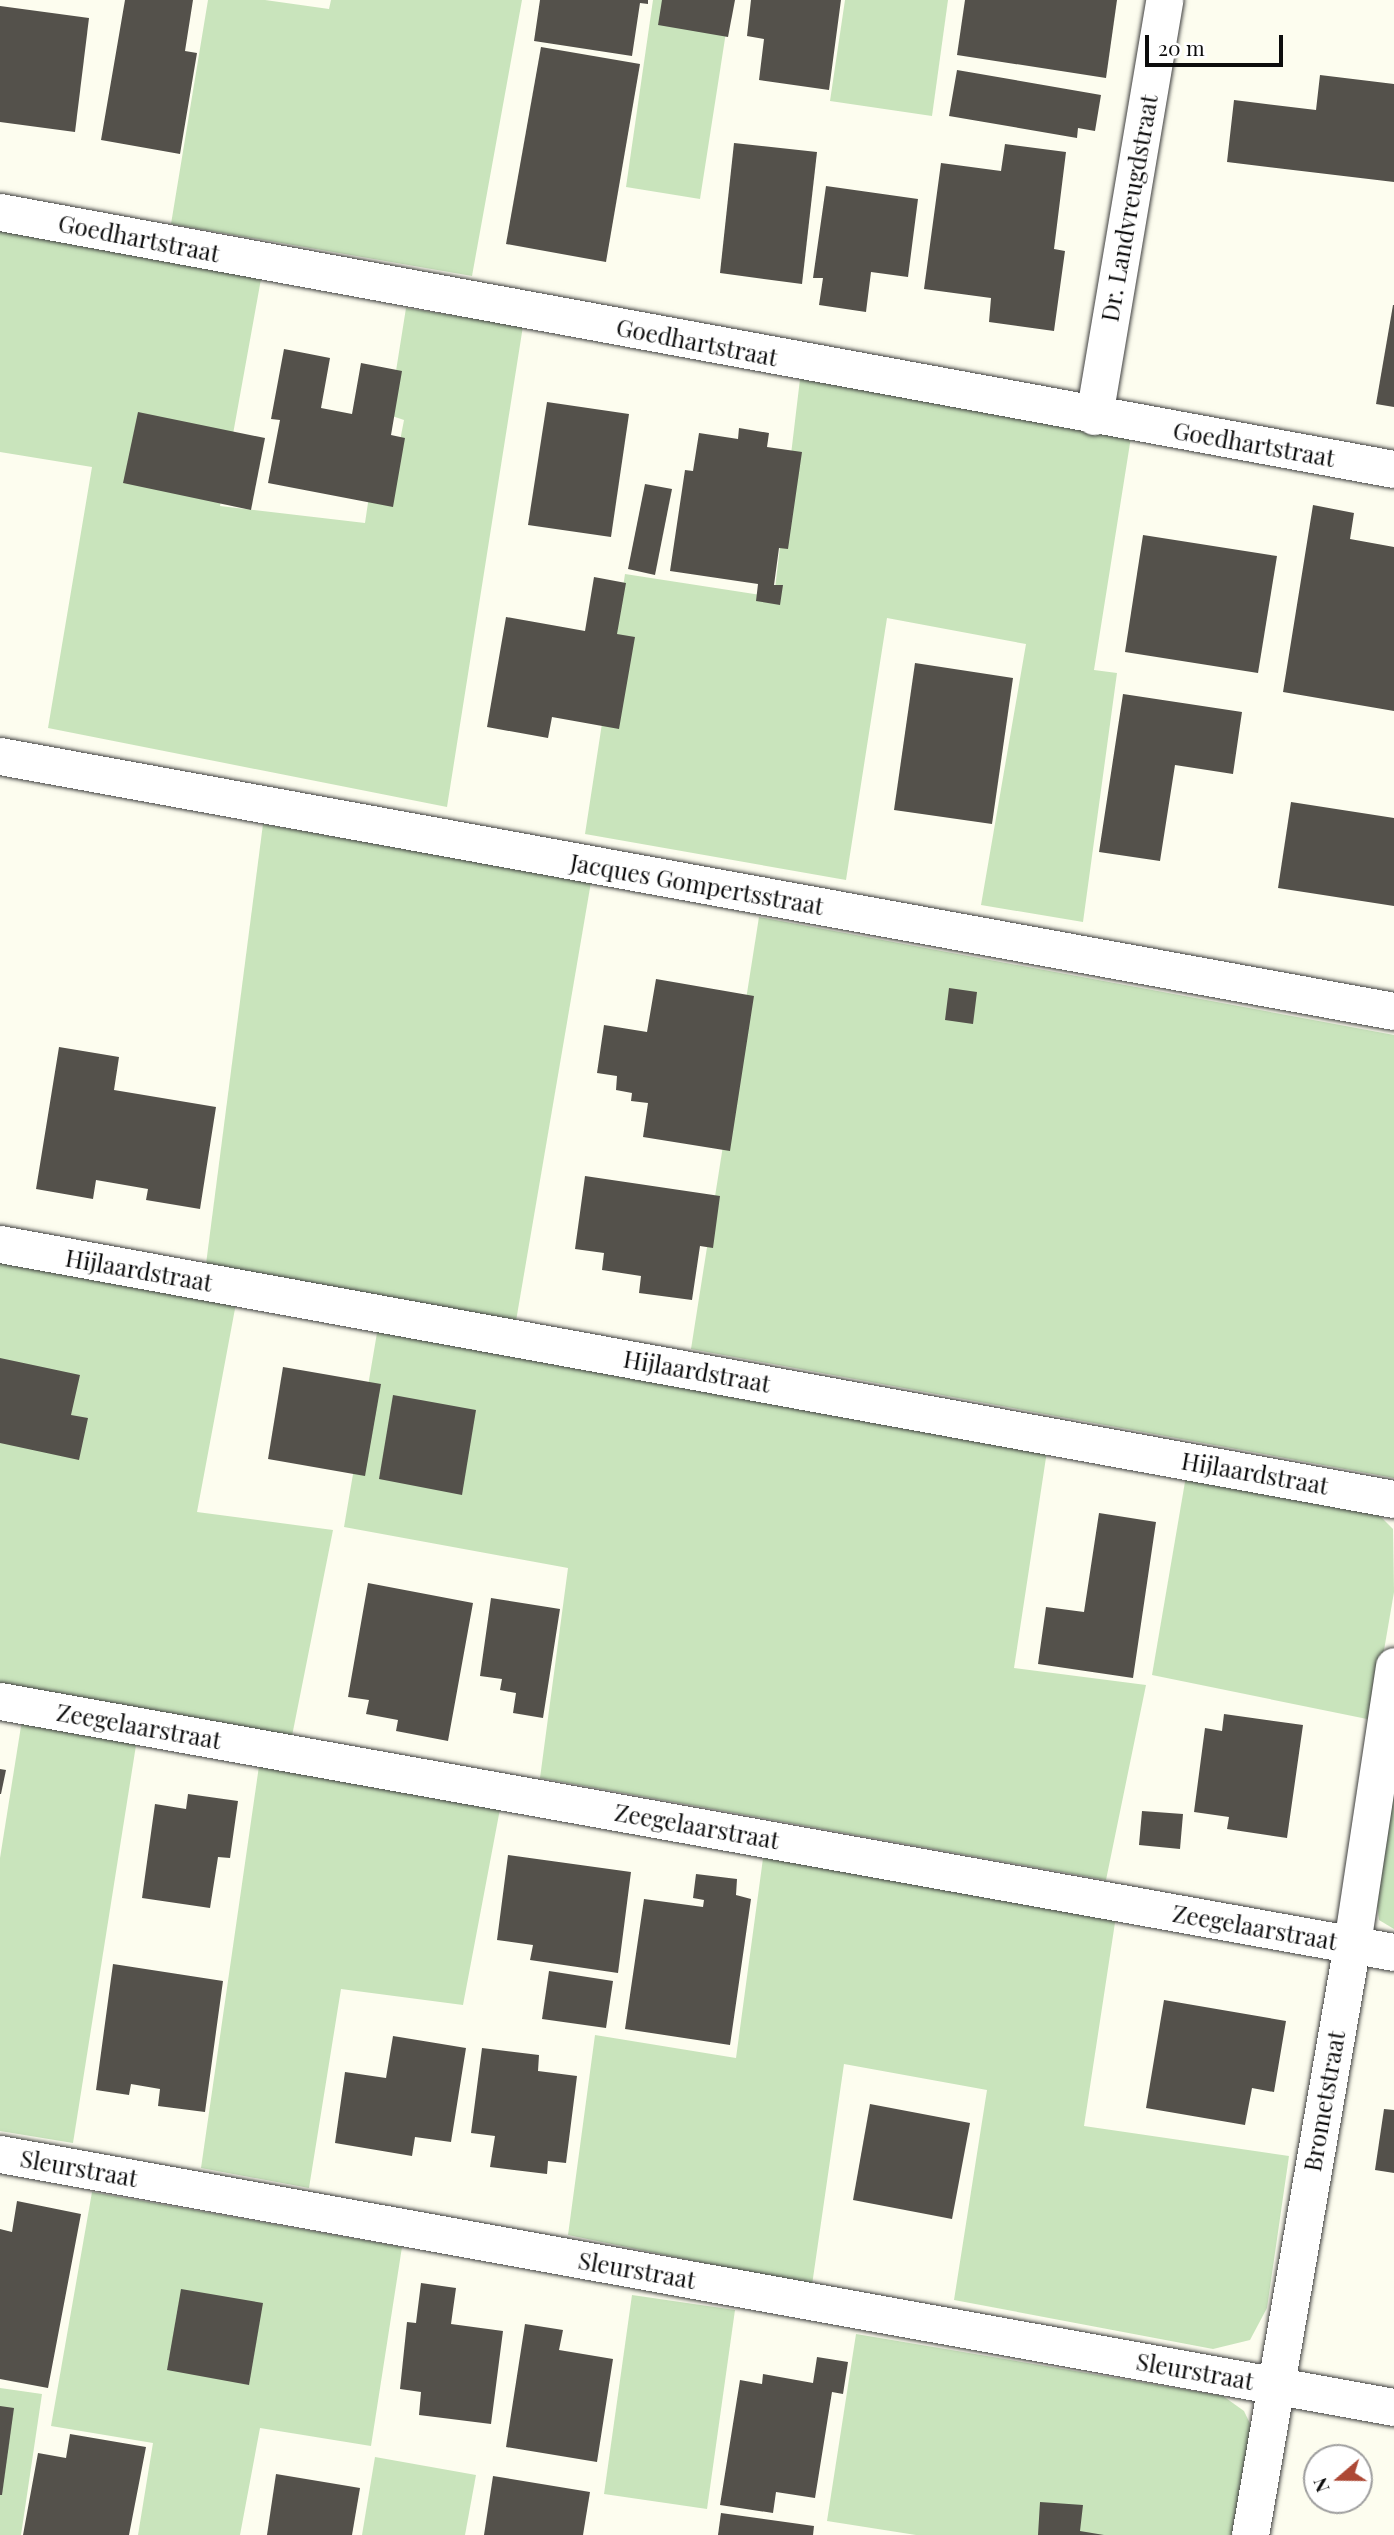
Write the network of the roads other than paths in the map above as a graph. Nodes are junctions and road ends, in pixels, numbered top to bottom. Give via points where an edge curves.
1 (1164, 0) edge
2 (0, 212) edge
3 (1094, 416) junction
4 (1394, 469) edge
5 (0, 756) edge
6 (1394, 1012) edge
7 (0, 1244) edge
8 (1394, 1499) edge
9 (1394, 1666) edge
10 (0, 1701) edge
11 (1352, 1944) junction
12 (1394, 1952) edge
13 (0, 2154) edge
14 (1273, 2385) junction
15 (1394, 2407) edge
16 (1250, 2535) edge

1 - 3 street, Dr. Landvreugdstraat
2 - 3 street, Goedhartstraat
3 - 4 street, Goedhartstraat
5 - 6 street, Jacques Gompertsstraat
7 - 8 street, Hijlaardstraat
9 - 11 street, Brometstraat
10 - 11 street, Zeegelaarstraat
11 - 12 street, Zeegelaarstraat
11 - 14 street, Brometstraat
13 - 14 street, Sleurstraat
14 - 15 street, Sleurstraat
14 - 16 street, Brometstraat

